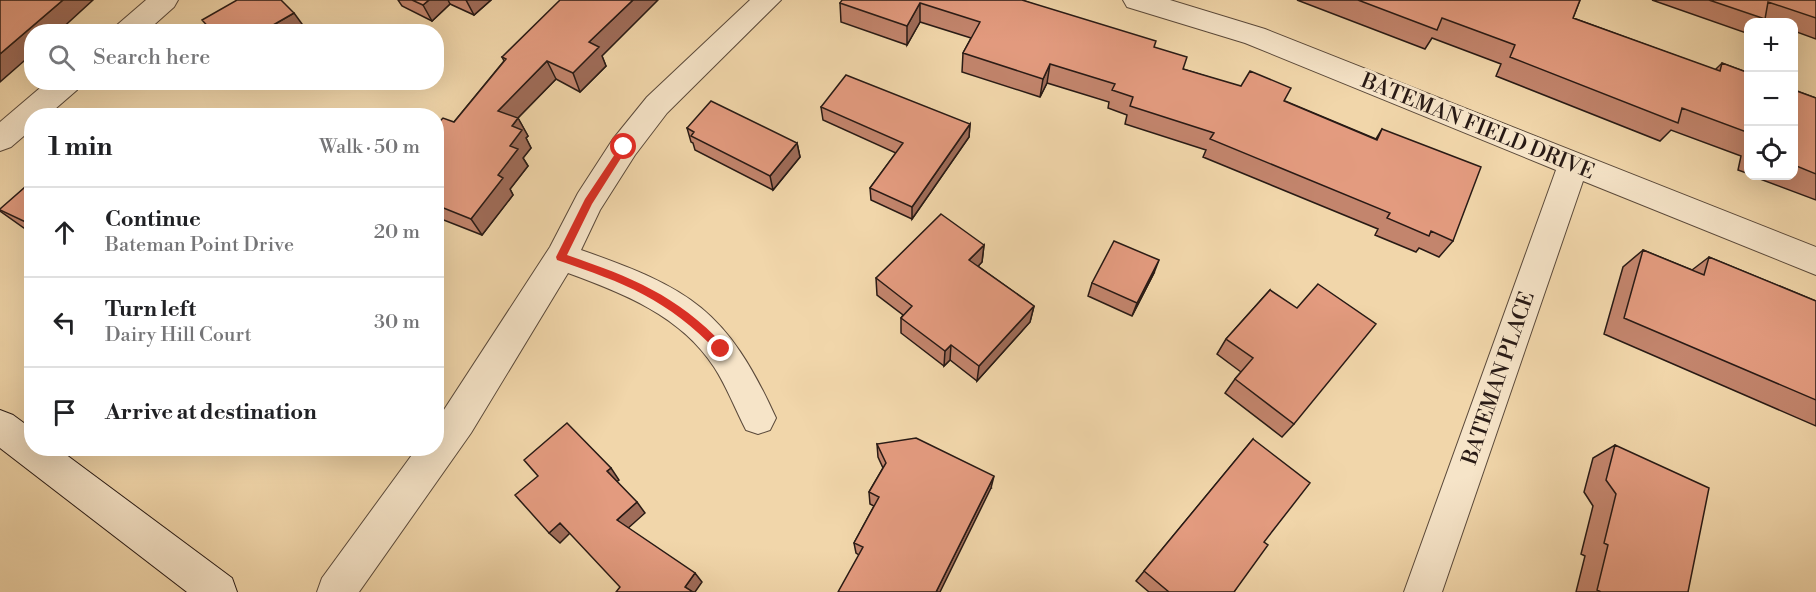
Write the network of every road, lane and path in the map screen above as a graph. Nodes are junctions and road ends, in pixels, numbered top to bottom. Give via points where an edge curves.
1 (164, 0) edge
2 (767, 0) edge
3 (1137, 0) edge
4 (137, 24) edge
5 (58, 90) edge
6 (37, 108) edge
7 (24, 119) edge
8 (0, 140) edge
9 (1573, 165) junction
10 (561, 257) junction
11 (1816, 261) edge
12 (758, 418) dead end
13 (0, 427) edge
14 (444, 441) edge
15 (24, 446) edge
16 (38, 456) edge
17 (433, 456) edge
18 (218, 592) edge
19 (336, 592) edge
20 (1423, 592) edge

1 - 4 street
2 - 10 street via 657,105 589,202
3 - 9 street, BATEMAN FIELD DRIVE via 1255,36
5 - 6 street
7 - 8 street
9 - 11 street, BATEMAN FIELD DRIVE
9 - 20 street, BATEMAN PLACE
10 - 12 street via 629,281 662,298 698,324 721,349
10 - 14 street
13 - 15 street
16 - 18 street
17 - 19 street

